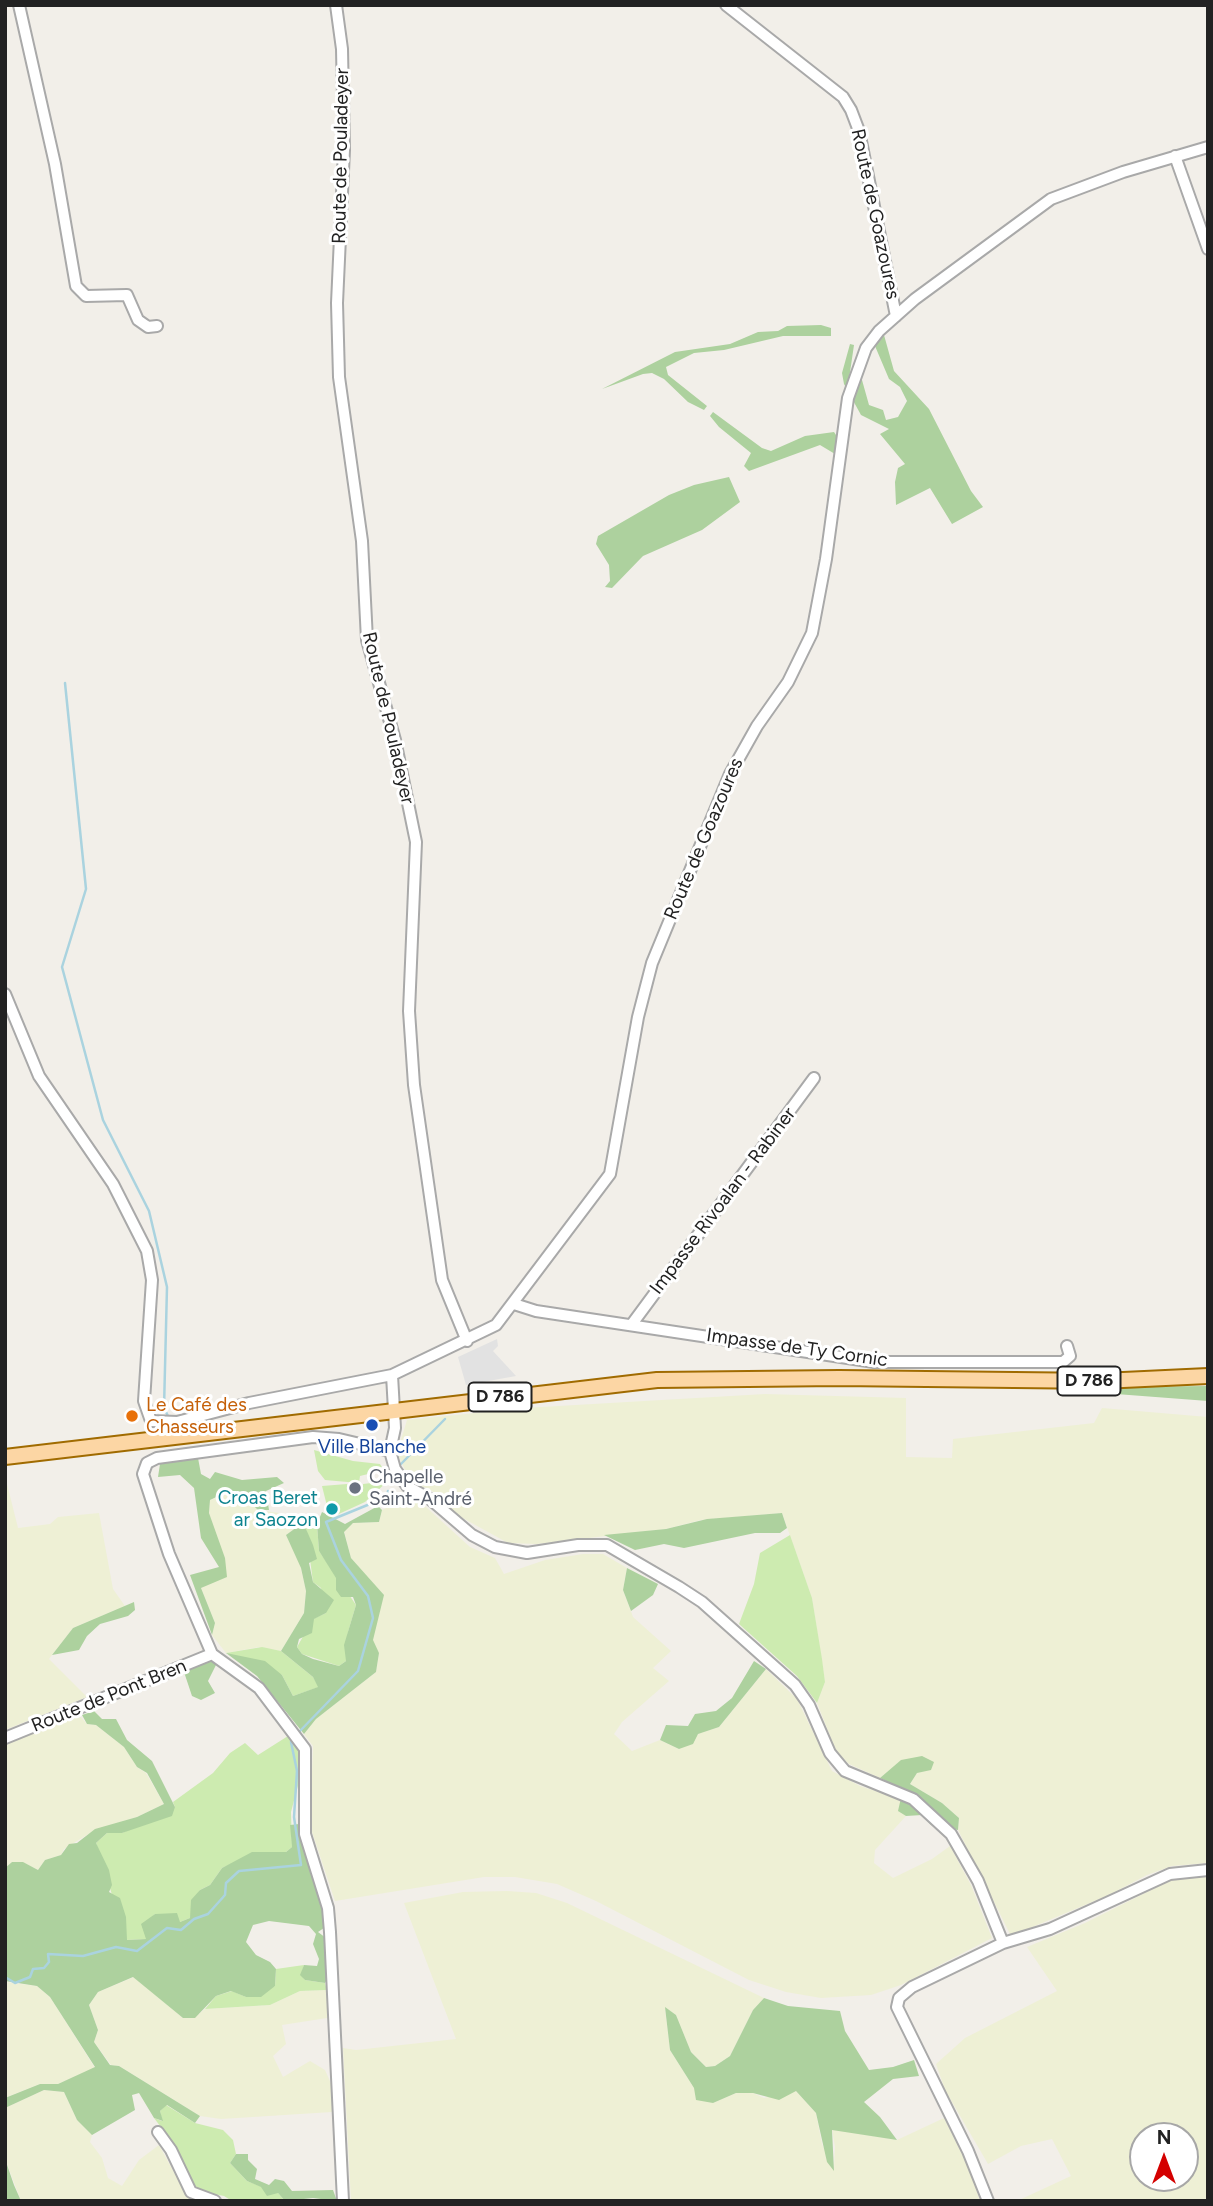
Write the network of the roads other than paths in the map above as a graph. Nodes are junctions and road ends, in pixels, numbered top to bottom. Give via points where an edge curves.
1 (19, 5) edge
2 (336, 5) edge
3 (726, 5) edge
4 (1208, 147) edge
5 (1175, 156) junction
6 (1208, 249) edge
7 (896, 316) junction
8 (157, 326) dead end
9 (5, 995) edge
10 (814, 1078) dead end
11 (514, 1304) junction
12 (632, 1324) junction
13 (467, 1341) junction
14 (1067, 1346) dead end
15 (392, 1375) junction
16 (1208, 1376) edge
17 (394, 1411) junction
18 (286, 1424) junction
19 (321, 1438) junction
20 (390, 1451) junction
21 (5, 1457) edge
22 (212, 1654) junction
23 (5, 1738) edge
24 (1208, 1870) edge
25 (1003, 1944) junction
26 (158, 2132) dead end
27 (215, 2201) edge
28 (343, 2201) edge
29 (988, 2201) edge

1 - 8 street via 55,163 76,286 86,296 127,295 138,320 148,327
2 - 13 street, Route de Pouladeyer via 342,49 344,150 337,303 339,377 362,541 368,640 416,842 409,1011 416,1096 442,1280
3 - 7 street, Route de Goazoures via 843,97 851,110
4 - 5 street
5 - 6 street
5 - 7 street via 1051,199
7 - 11 street, Route de Goazoures via 866,348 848,398 812,633 788,682 730,774 650,971 610,1174
9 - 15 street, Route de Goazoures via 39,1076 113,1184 147,1251 152,1280 144,1401 150,1421 177,1422
10 - 12 street, Impasse Rivoalan - Rabiner
11 - 12 street, Impasse de Ty Cornic
11 - 13 street, Route de Goazoures via 496,1325
12 - 14 street, Impasse de Ty Cornic via 874,1362 1063,1362 1070,1356
13 - 15 street, Route de Goazoures
15 - 17 street
16 - 17 main road, D 786 via 1102,1381 657,1380
17 - 18 main road, D 786
17 - 20 street
18 - 19 street
18 - 21 main road, D 786
19 - 20 street
19 - 22 street via 170,1455 151,1460 144,1468 144,1484 169,1554
20 - 25 street via 404,1483 485,1543 527,1553 607,1545 702,1602 794,1685 809,1705 830,1753 845,1771 914,1799 944,1826 978,1881
22 - 23 street, Route de Pont Bren
22 - 28 street via 259,1688 305,1749 305,1834 328,1908
24 - 25 street via 1170,1874 1050,1929
25 - 29 street via 937,1973 897,2001 901,2020 984,2184
26 - 27 street via 188,2189

